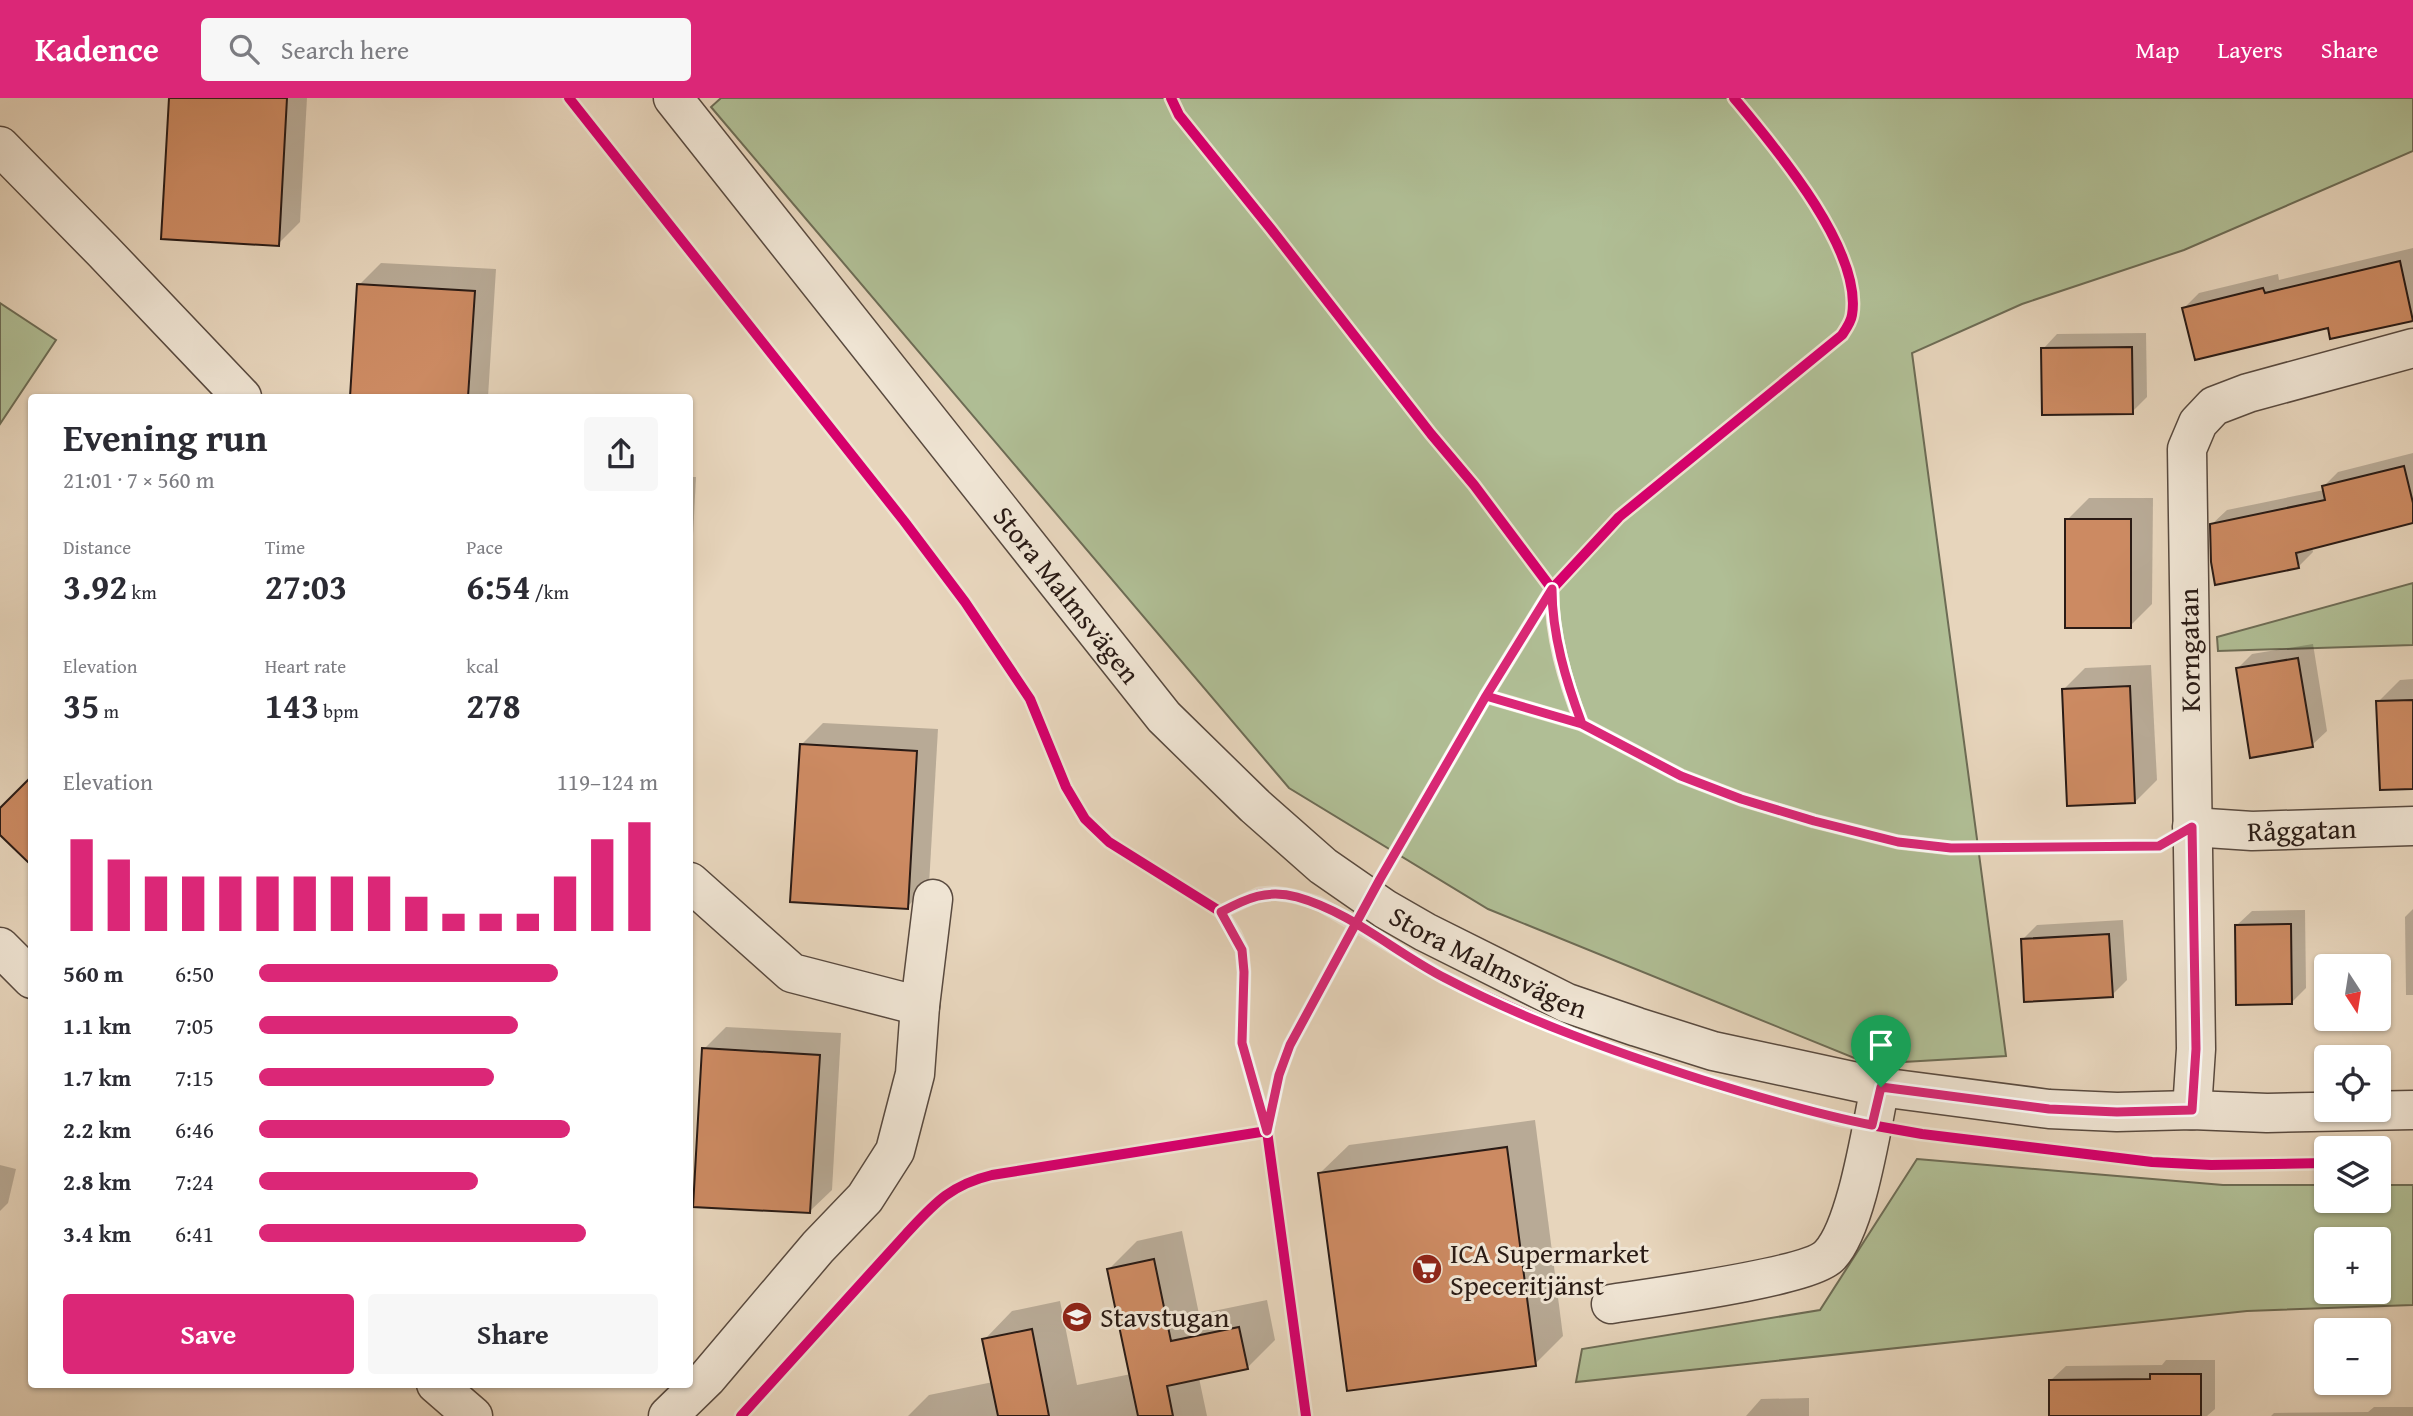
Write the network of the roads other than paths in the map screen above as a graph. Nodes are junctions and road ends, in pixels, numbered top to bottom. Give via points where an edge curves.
1 (673, 98) edge
2 (0, 146) edge
3 (2413, 348) edge
4 (239, 394) edge
5 (2192, 827) junction
6 (2413, 827) edge
7 (693, 885) edge
8 (933, 899) dead end
9 (920, 1006) junction
10 (1881, 1087) junction
11 (2192, 1110) junction
12 (2413, 1110) edge
13 (1612, 1304) dead end
14 (441, 1388) edge
15 (473, 1416) edge
16 (668, 1416) edge

1 - 10 street, Stora Malmsvägen via 1164,718 1323,866 1425,932 1567,1003 1713,1051
2 - 4 street
3 - 5 street, Korngatan via 2248,393 2214,405 2198,423 2187,449
5 - 6 street, Råggatan via 2252,831
5 - 11 street, Korngatan via 2196,1049
7 - 9 street via 792,973
8 - 9 street
9 - 16 street via 915,1074 895,1151 865,1198
10 - 11 street, Stora Malmsvägen via 2049,1109
10 - 13 street via 1844,1236 1828,1258 1768,1277
11 - 12 street, Stora Malmsvägen
14 - 15 street

